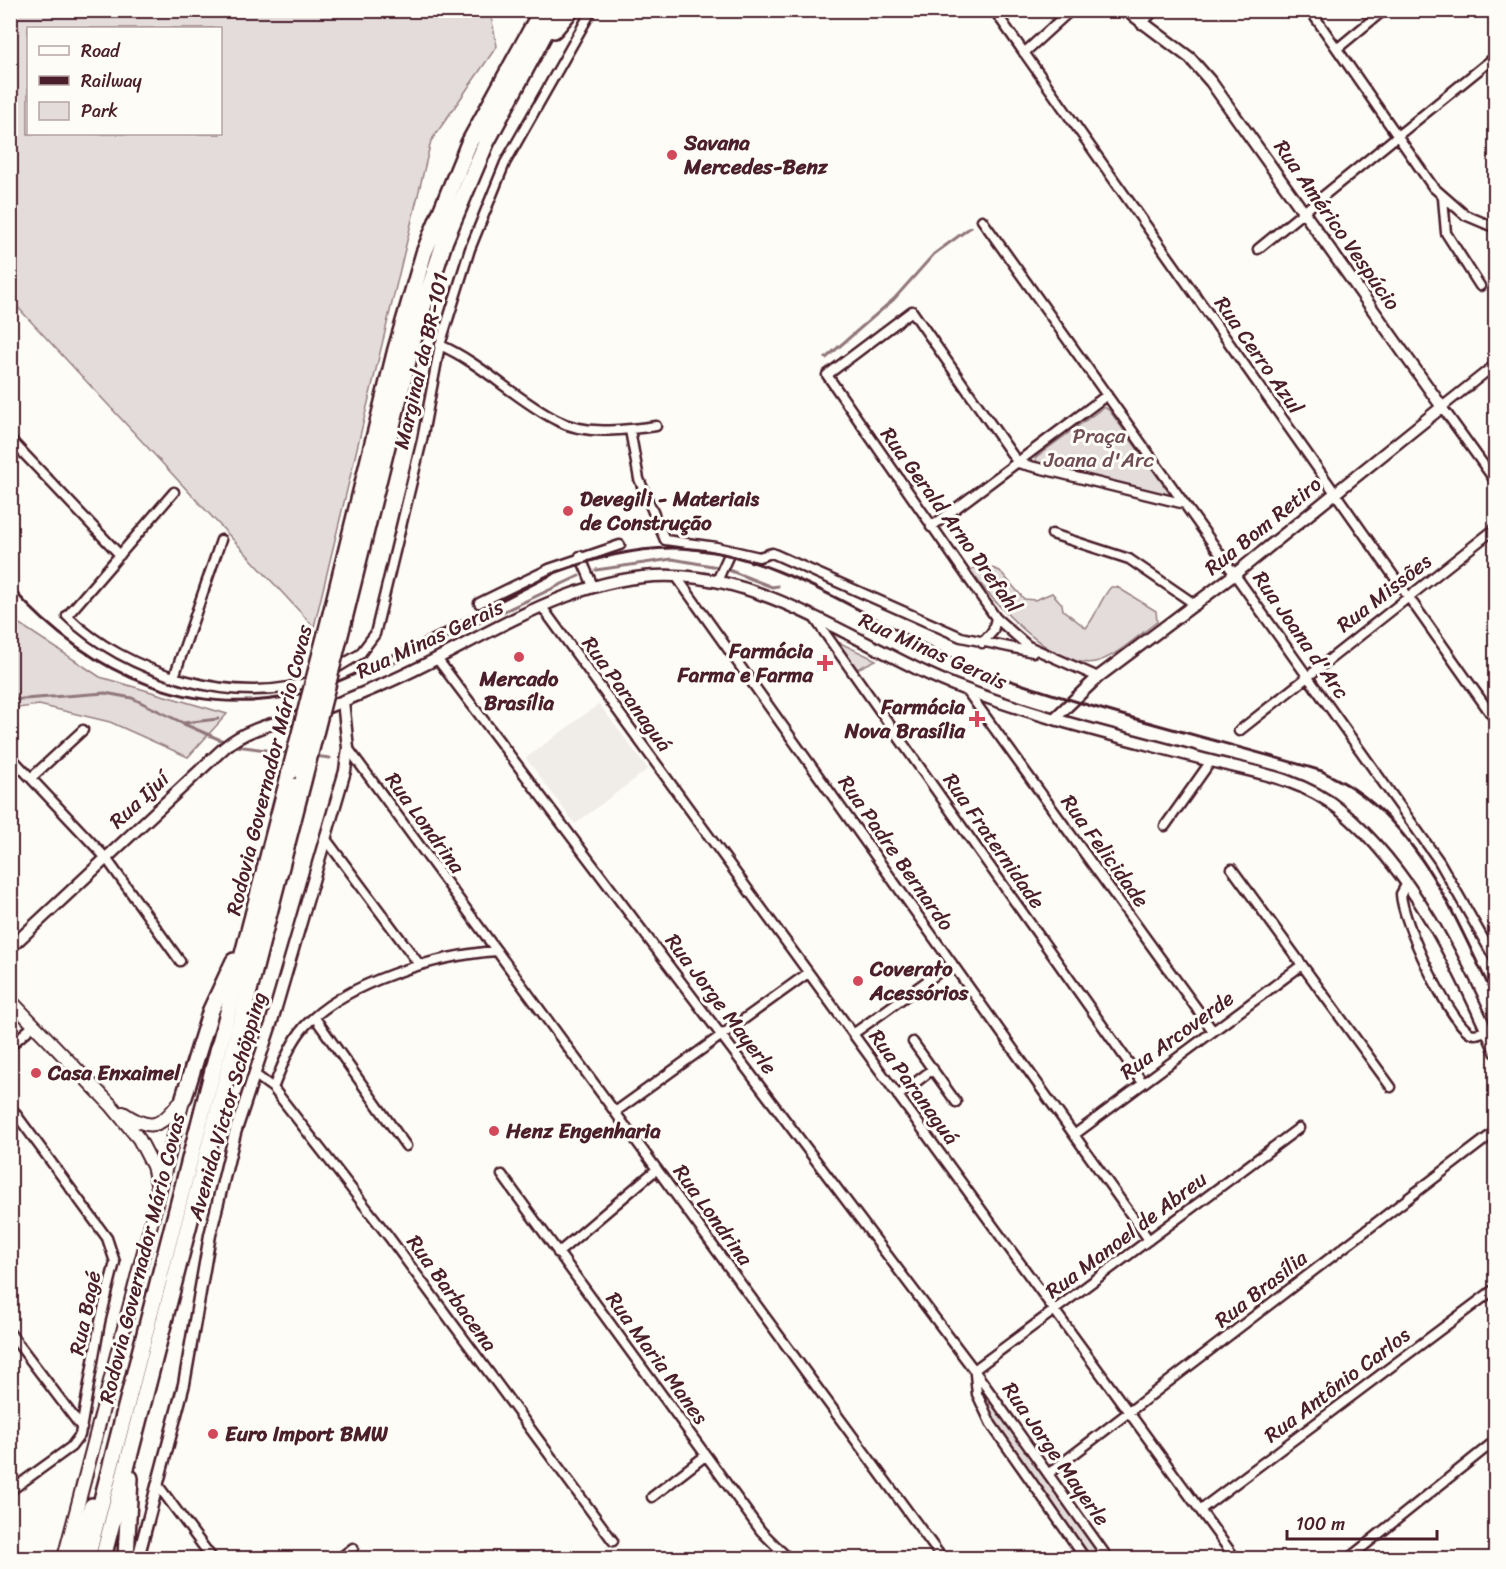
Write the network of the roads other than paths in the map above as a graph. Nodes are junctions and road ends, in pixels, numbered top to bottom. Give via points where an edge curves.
1 (542, 10) edge
2 (557, 10) edge
3 (571, 10) edge
4 (592, 10) edge
5 (994, 10) edge
6 (1071, 10) edge
7 (1126, 10) edge
8 (1155, 10) edge
9 (1310, 10) edge
10 (1384, 10) edge
11 (1141, 24) junction
12 (1338, 48) junction
13 (534, 52) junction
14 (1024, 53) junction
15 (1496, 56) edge
16 (1397, 135) junction
17 (1443, 198) junction
18 (1303, 212) junction
19 (982, 220) dead end
20 (1494, 225) edge
21 (1258, 249) dead end
22 (1480, 286) dead end
23 (440, 345) junction
24 (1496, 364) edge
25 (1107, 395) junction
26 (1442, 407) junction
27 (656, 426) dead end
28 (630, 430) junction
29 (10, 439) edge
30 (1017, 463) junction
31 (1496, 482) edge
32 (174, 492) dead end
33 (1335, 493) junction
34 (1185, 504) junction
35 (931, 527) junction
36 (1496, 528) edge
37 (1052, 534) dead end
38 (221, 540) dead end
39 (620, 545) dead end
40 (731, 550) junction
41 (120, 555) junction
42 (580, 556) junction
43 (1235, 574) junction
44 (676, 576) junction
45 (717, 581) junction
46 (593, 586) junction
47 (1408, 597) junction
48 (479, 603) dead end
49 (1196, 604) junction
50 (542, 607) junction
51 (996, 618) junction
52 (815, 619) junction
53 (336, 622) junction
54 (982, 643) junction
55 (1042, 654) junction
56 (438, 660) junction
57 (1308, 676) junction
58 (174, 677) junction
59 (1098, 677) junction
60 (968, 691) junction
61 (343, 701) junction
62 (314, 712) joint
63 (1055, 718) junction
64 (1496, 721) edge
65 (83, 730) dead end
66 (1239, 731) dead end
67 (348, 748) junction
68 (10, 756) edge
69 (1211, 761) junction
70 (31, 778) junction
71 (1165, 826) dead end
72 (325, 838) junction
73 (106, 858) junction
74 (1232, 868) dead end
75 (1406, 885) junction
76 (250, 926) junction
77 (10, 948) edge
78 (497, 951) junction
79 (1496, 960) edge
80 (180, 961) dead end
81 (419, 963) junction
82 (952, 963) junction
83 (1302, 965) junction
84 (808, 973) junction
85 (10, 1000) edge
86 (315, 1018) junction
87 (34, 1025) junction
88 (1213, 1031) junction
89 (1486, 1031) junction
90 (853, 1034) junction
91 (723, 1035) junction
92 (913, 1042) dead end
93 (10, 1046) edge
94 (1496, 1052) edge
95 (933, 1069) junction
96 (254, 1074) junction
97 (1143, 1083) junction
98 (1391, 1087) dead end
99 (273, 1088) junction
100 (898, 1096) junction
101 (184, 1097) junction
102 (956, 1102) dead end
103 (111, 1105) junction
104 (10, 1106) edge
105 (615, 1112) junction
106 (1299, 1128) dead end
107 (1496, 1131) edge
108 (1074, 1134) junction
109 (406, 1146) dead end
110 (657, 1169) junction
111 (502, 1175) dead end
112 (159, 1192) junction
113 (1149, 1240) junction
114 (558, 1253) junction
115 (1496, 1288) edge
116 (1054, 1311) junction
117 (10, 1333) edge
118 (974, 1370) junction
119 (1129, 1413) junction
120 (81, 1428) junction
121 (1496, 1440) edge
122 (132, 1442) junction
123 (116, 1444) junction
124 (705, 1456) junction
125 (1048, 1474) junction
126 (157, 1484) junction
127 (10, 1491) edge
128 (652, 1497) dead end
129 (1200, 1510) junction
130 (613, 1541) dead end
131 (353, 1548) dead end
132 (64, 1558) edge
133 (72, 1558) edge
134 (87, 1558) edge
135 (103, 1558) edge
136 (126, 1558) edge
137 (138, 1558) edge
138 (212, 1558) edge
139 (340, 1558) edge
140 (788, 1558) edge
141 (942, 1558) edge
142 (1085, 1558) edge
143 (1108, 1558) edge
144 (1235, 1558) edge
145 (1349, 1558) edge

1 - 53 highway, Rodovia Governador Mário Covas via 469,143 424,253 399,338
2 - 13 highway, Rodovia Governador Mário Covas
3 - 13 highway
4 - 23 street, Marginal da BR-101 via 505,163 470,249
5 - 14 street, Rua Cerro Azul
6 - 14 street
7 - 11 main road, Rua Américo Vespúcio
8 - 11 street
9 - 12 street
10 - 12 street
11 - 18 main road, Rua Américo Vespúcio via 1200,69
12 - 16 street
13 - 53 highway, Rodovia Governador Mário Covas via 468,182 432,276
14 - 33 street, Rua Cerro Azul
15 - 16 street
16 - 17 street
16 - 18 street
17 - 20 street via 1465,215
17 - 22 street via 1446,233
18 - 21 street
18 - 26 main road, Rua Américo Vespúcio
19 - 25 street, Rua Joana d'Arc
23 - 28 street via 472,362 558,421 592,429
23 - 58 street, Marginal da BR-101 via 422,440 377,628 367,646 347,663 286,688 242,689
24 - 26 street, Rua Bom Retiro
25 - 30 street
25 - 34 street, Rua Joana d'Arc
26 - 31 street, Rua Américo Vespúcio
26 - 33 main road, Rua Bom Retiro
27 - 28 street
28 - 40 street via 639,479 665,540
29 - 41 street
30 - 34 street
30 - 35 street
30 - 35 street, Rua Gerald Arno Drefahl via 912,311 827,375
32 - 41 street
33 - 43 main road, Rua Bom Retiro
33 - 47 street, Rua Cerro Azul
34 - 43 street, Rua Joana d'Arc
35 - 51 street, Rua Gerald Arno Drefahl
36 - 47 street, Rua Missões
37 - 49 street via 1143,566
38 - 58 street
39 - 42 street
40 - 45 street
40 - 54 street via 759,557 772,553
41 - 58 street, Marginal da BR-101 via 67,616 118,656
42 - 46 street
42 - 48 street
43 - 49 main road, Rua Bom Retiro
43 - 57 street, Rua Joana d'Arc
44 - 45 main road, Rua Minas Gerais
44 - 46 main road, Rua Minas Gerais via 634,577
44 - 82 street, Rua Padre Bernardo
45 - 52 main road, Rua Minas Gerais via 770,598
46 - 50 main road, Rua Minas Gerais
47 - 57 street, Rua Missões
47 - 64 street, Rua Cerro Azul
49 - 59 main road, Rua Bom Retiro
50 - 56 main road, Rua Minas Gerais
50 - 84 street, Rua Paranaguá
51 - 54 street via 993,631
51 - 55 street, Rua Gerald Arno Drefahl via 1019,640
52 - 60 main road, Rua Minas Gerais
52 - 97 street, Rua Fraternidade
53 - 76 highway, Rodovia Governador Mário Covas, bridge via 290,772
53 - 122 highway, Rodovia Governador Mário Covas, bridge via 303,781
54 - 55 street
55 - 59 street, Rua Gerald Arno Drefahl
56 - 61 main road, Rua Minas Gerais
56 - 91 street, Rua Jorge Mayerle
57 - 66 street, Rua Missões
57 - 79 street, Rua Joana d'Arc via 1439,861
59 - 63 main road, Rua Bom Retiro
60 - 63 main road, Rua Minas Gerais
60 - 88 street, Rua Felicidade
61 - 62 main road, Rua Minas Gerais
61 - 67 main road, Avenida Victor Schöpping
62 - 73 main road, Rua Ijuí via 234,739
63 - 69 main road, Rua Minas Gerais
65 - 70 street
67 - 72 main road, Avenida Victor Schöpping
67 - 78 street, Rua Londrina
68 - 70 street
69 - 71 street
69 - 75 main road, Rua Minas Gerais via 1274,776 1325,800 1367,837
70 - 73 street
72 - 81 street
72 - 96 main road, Avenida Victor Schöpping
73 - 77 main road, Rua Ijuí
73 - 80 street
74 - 83 street
75 - 89 main road, Rua Minas Gerais via 1431,923
75 - 89 street via 1401,894 1405,915 1442,999 1467,1031
76 - 101 highway via 211,1010
76 - 123 highway, Rodovia Governador Mário Covas
78 - 81 street
78 - 105 street, Rua Londrina
81 - 86 street via 338,1001
82 - 90 street
82 - 108 street, Rua Padre Bernardo
83 - 88 street, Rua Arcoverde
83 - 98 street
84 - 90 street, Rua Paranaguá
84 - 91 street
85 - 87 main road
86 - 99 street via 293,1042
86 - 109 street
87 - 93 street
87 - 103 main road
88 - 97 street, Rua Arcoverde
89 - 94 main road, Rua Minas Gerais
90 - 100 street, Rua Paranaguá
91 - 105 street
91 - 118 street, Rua Jorge Mayerle
92 - 95 street
95 - 100 street
95 - 102 street
96 - 99 street, Rua Barbacena
96 - 126 main road, Avenida Victor Schöpping via 217,1203 186,1373
97 - 108 street, Rua Arcoverde
99 - 130 street, Rua Barbacena via 389,1237
100 - 116 street, Rua Paranaguá
101 - 103 main road via 169,1116 151,1126 138,1124
101 - 112 main road
103 - 112 main road via 148,1152
104 - 120 street, Rua Bagé via 107,1238 113,1253 113,1272
105 - 110 street, Rua Londrina
106 - 113 street, Rua Manoel de Abreu
107 - 119 street, Rua Brasília
108 - 113 street, Rua Padre Bernardo
110 - 114 street
110 - 141 street, Rua Londrina
111 - 114 street, Rua Maria Manes
112 - 132 main road
113 - 116 street, Rua Manoel de Abreu
114 - 124 street, Rua Maria Manes
115 - 129 street, Rua Antônio Carlos
116 - 118 street, Rua Manoel de Abreu
116 - 119 street, Rua Paranaguá
117 - 120 street
118 - 125 street, Rua Jorge Mayerle
118 - 142 street, Rua Jorge Mayerle via 977,1394 991,1424
119 - 125 street, Rua Brasília
119 - 129 street, Rua Paranaguá
120 - 127 street, Rua Bagé via 71,1447
121 - 145 street
122 - 135 highway, Rodovia Governador Mário Covas
122 - 136 highway
123 - 133 highway
123 - 134 highway, Rodovia Governador Mário Covas
124 - 128 street
124 - 140 street, Rua Maria Manes via 761,1531
125 - 143 street, Rua Jorge Mayerle
126 - 137 main road, Avenida Victor Schöpping
126 - 138 street
129 - 144 street, Rua Paranaguá
131 - 139 street

